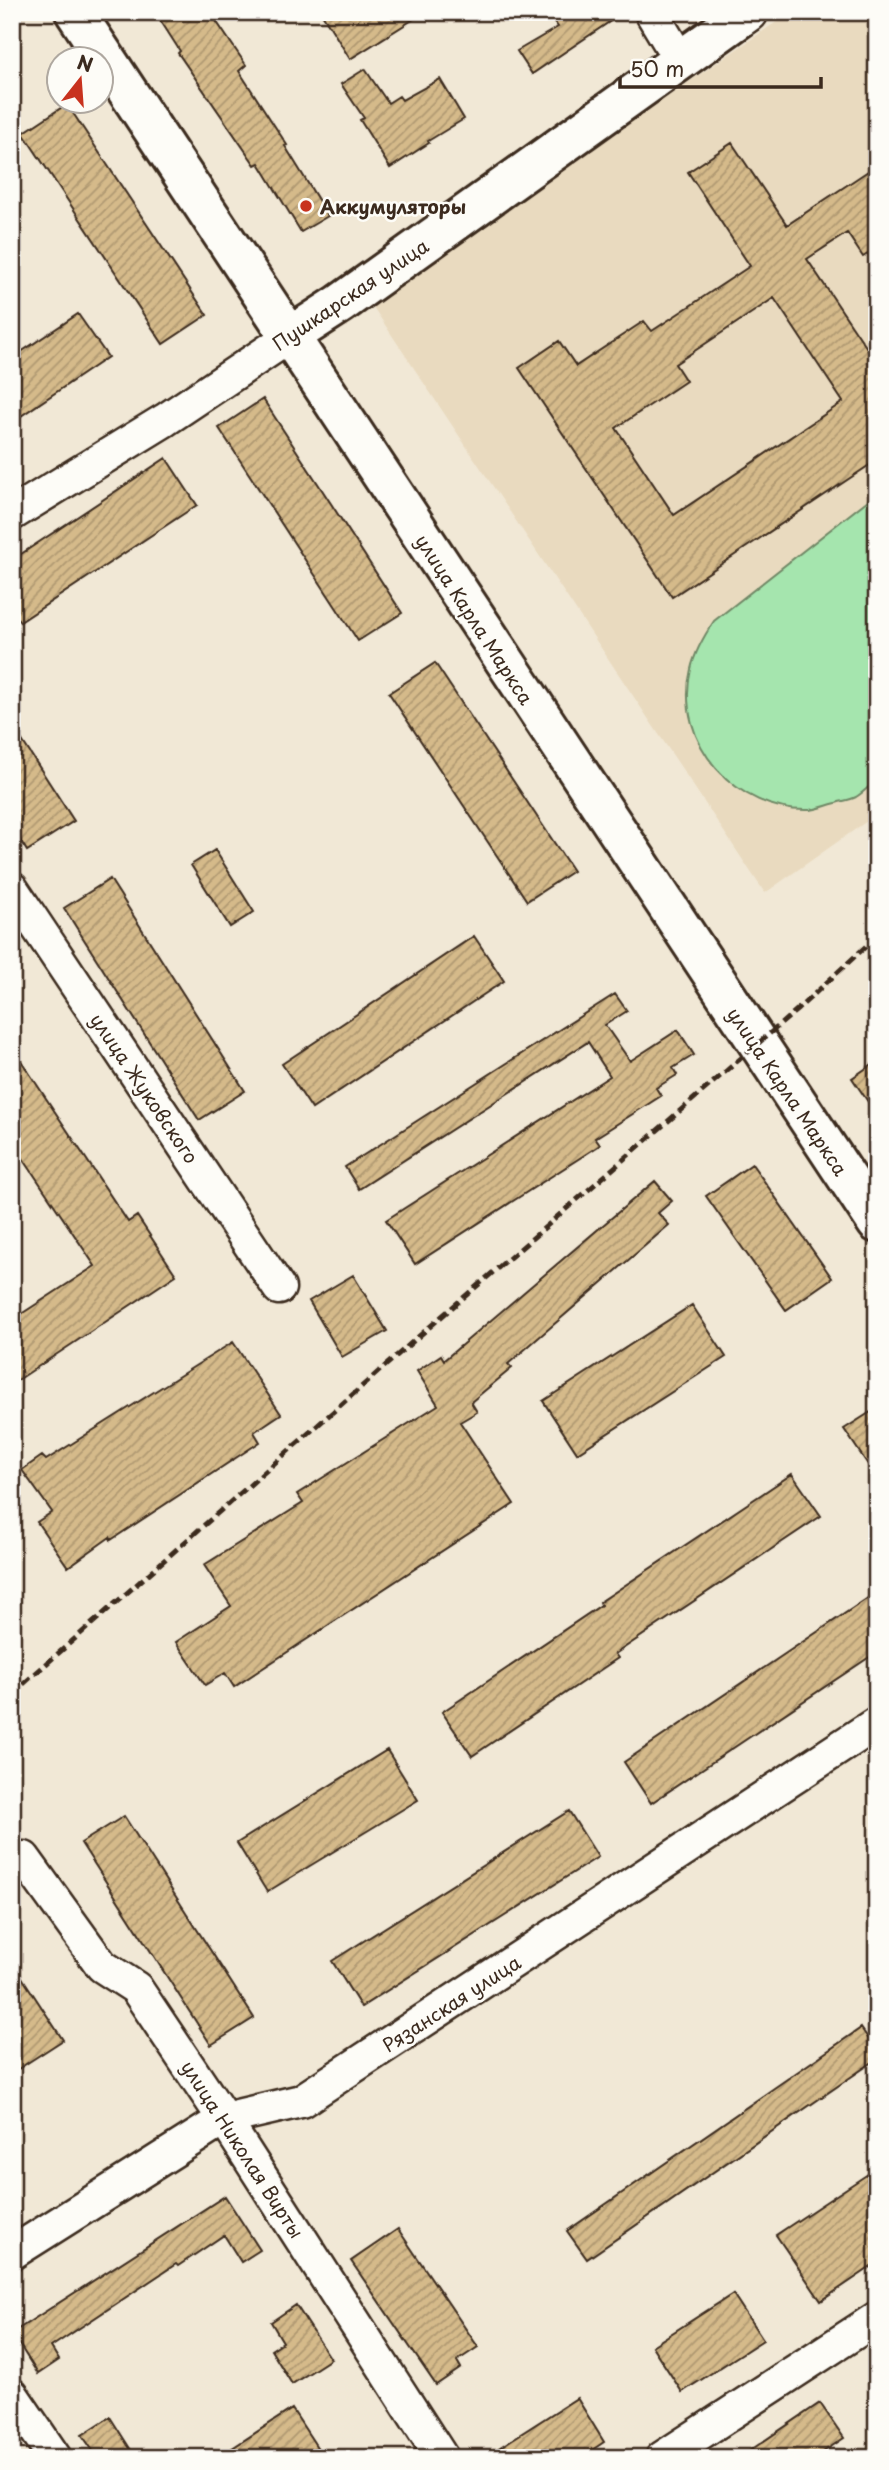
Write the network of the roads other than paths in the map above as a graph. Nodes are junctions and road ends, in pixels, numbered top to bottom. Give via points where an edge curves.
1 (75, 12) edge
2 (651, 12) edge
3 (748, 12) edge
4 (680, 60) junction
5 (289, 337) junction
6 (12, 514) edge
7 (12, 888) edge
8 (877, 1223) edge
9 (279, 1288) dead end
10 (877, 1723) edge
11 (24, 1858) dead end
12 (224, 2119) junction
13 (12, 2253) edge
14 (877, 2318) edge
15 (12, 2395) edge
16 (55, 2458) edge
17 (442, 2458) edge
18 (662, 2458) edge

1 - 5 main road, улица Карла Маркса
2 - 4 street
3 - 4 main road, Пушкарская улица
4 - 5 main road, Пушкарская улица
5 - 6 street, Пушкарская улица
5 - 8 main road, улица Карла Маркса
7 - 9 street, улица Жуковского
10 - 12 street, Рязанская улица via 301,2101
11 - 12 street, улица Николая Вирты via 102,1966 136,1988
12 - 13 street, Рязанская улица
12 - 17 street, улица Николая Вирты
14 - 18 street
15 - 16 street

